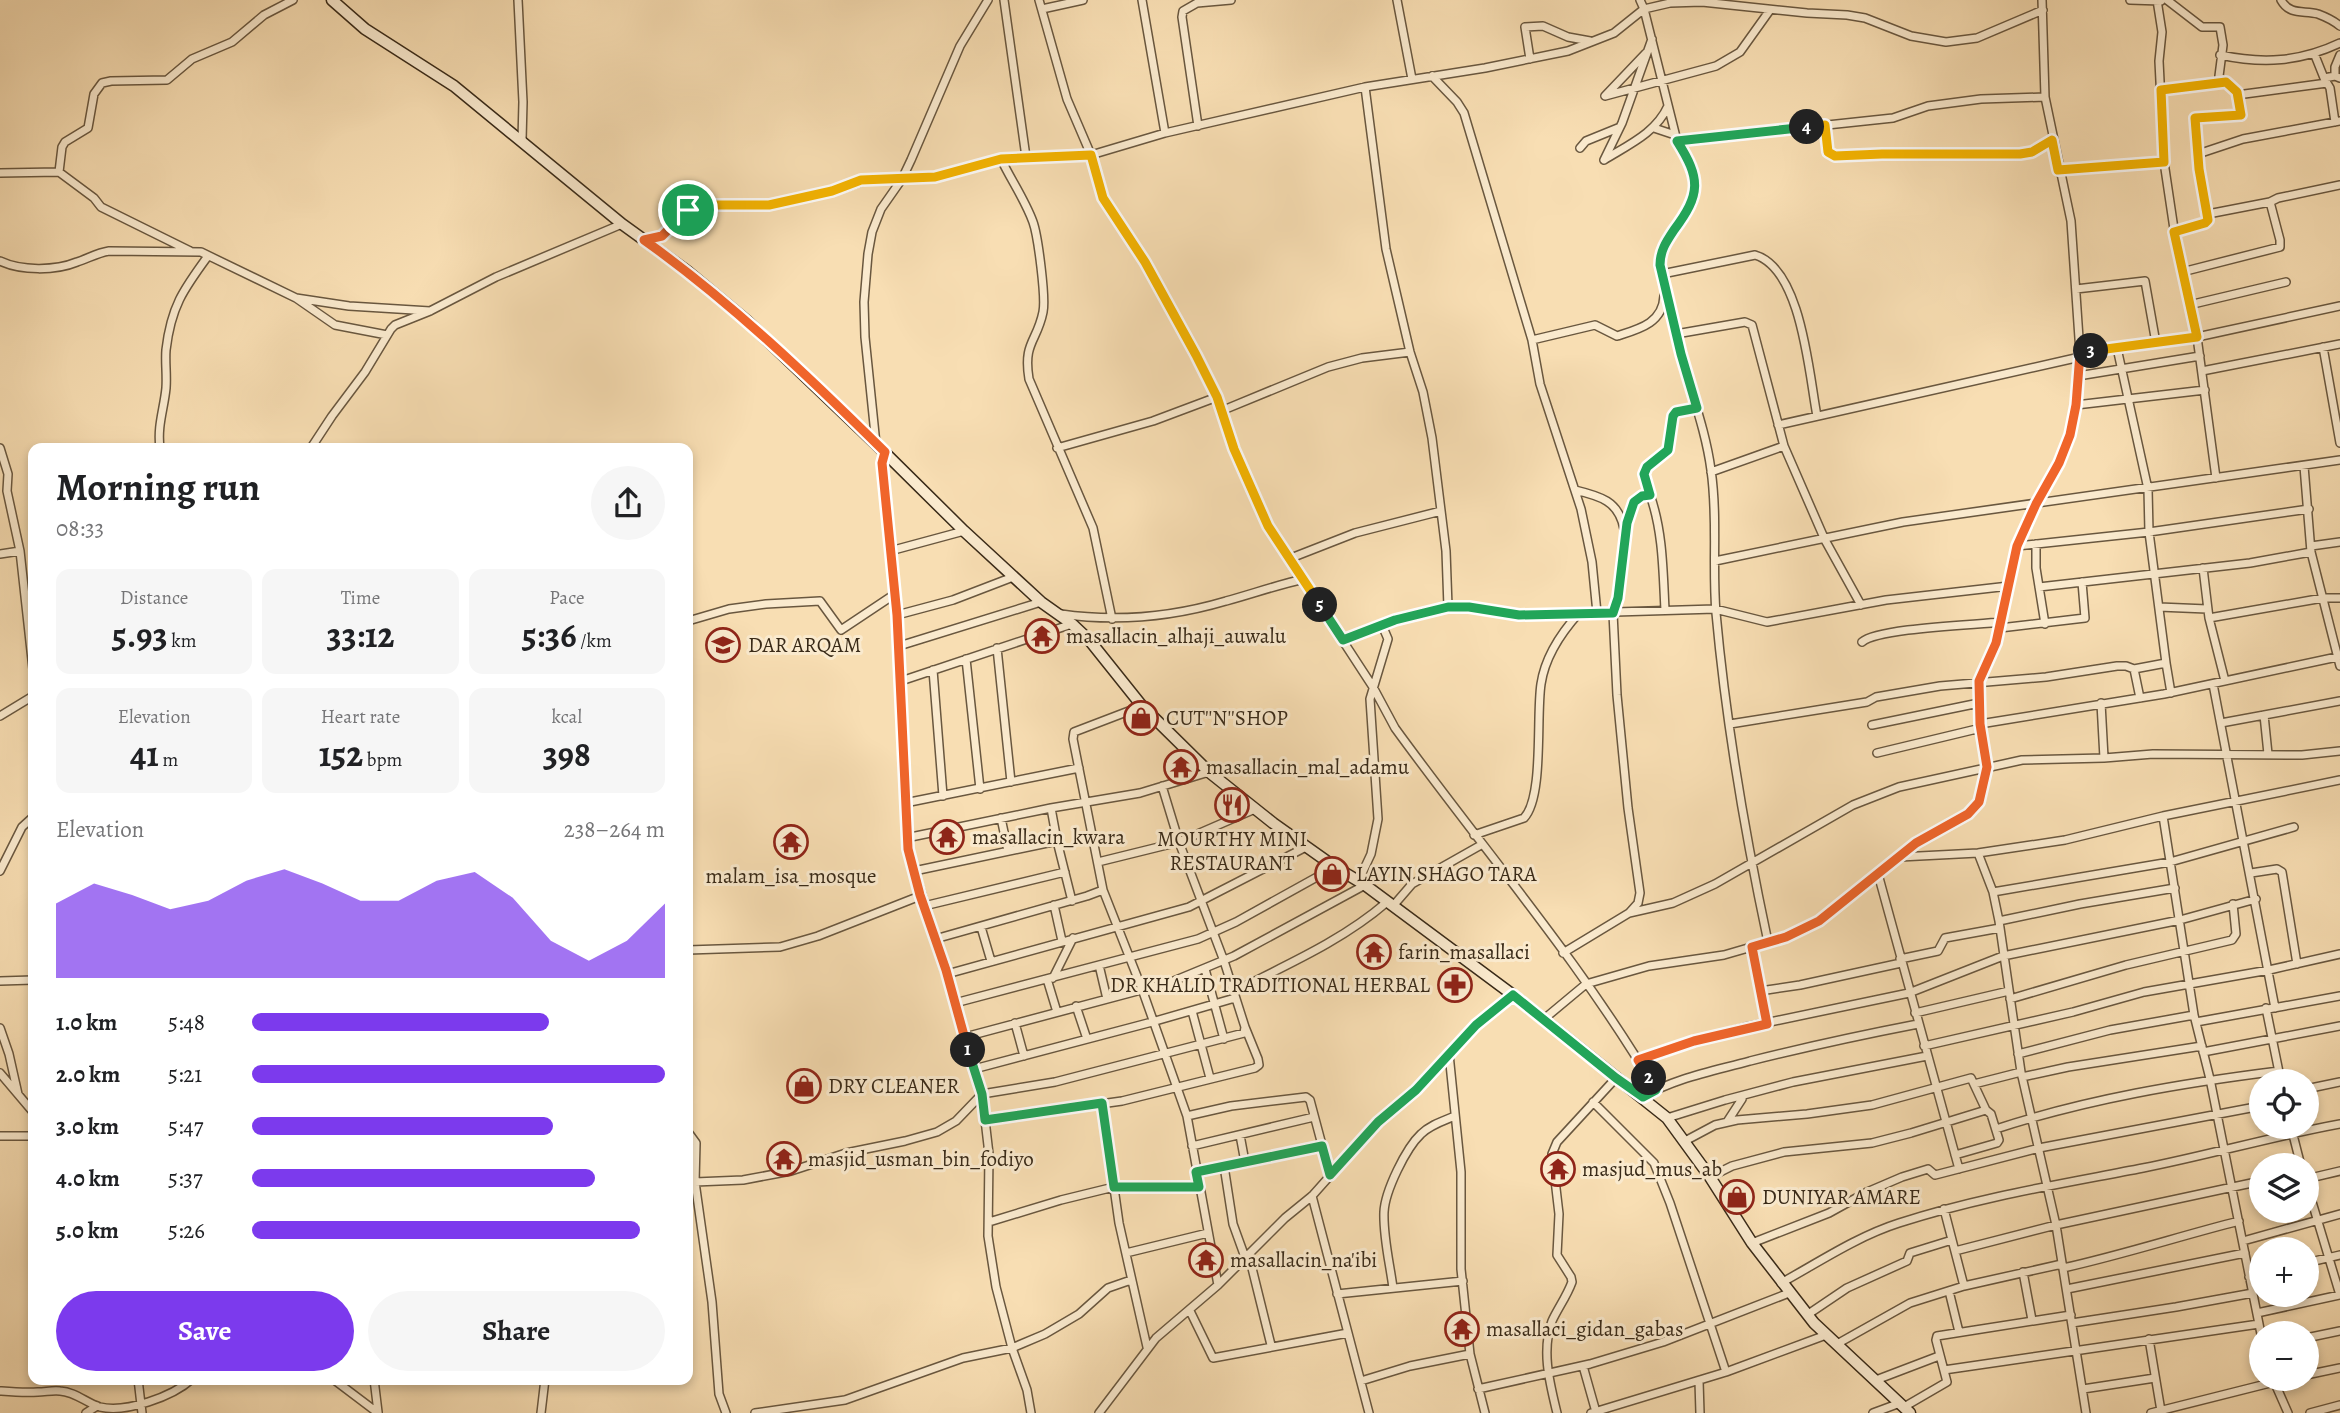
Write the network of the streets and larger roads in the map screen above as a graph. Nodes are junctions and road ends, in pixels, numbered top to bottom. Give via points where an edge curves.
1 (293, 0) edge
2 (332, 0) edge
3 (518, 0) edge
4 (988, 0) edge
5 (1004, 0) edge
6 (1039, 0) edge
7 (1083, 0) edge
8 (1142, 0) edge
9 (1231, 0) edge
10 (1397, 0) edge
11 (1640, 0) edge
12 (2042, 0) edge
13 (2130, 0) edge
14 (2161, 0) edge
15 (2281, 0) edge
16 (1042, 9) junction
17 (1644, 9) junction
18 (1770, 10) junction
19 (2043, 10) junction
20 (2340, 26) edge
21 (1652, 38) junction
22 (1593, 42) junction
23 (2340, 44) edge
24 (1646, 53) junction
25 (2314, 53) junction
26 (2220, 55) junction
27 (2340, 55) edge
28 (1530, 58) junction
29 (1432, 76) junction
30 (2337, 77) edge
31 (1412, 79) junction
32 (1662, 79) junction
33 (2326, 81) junction
34 (2226, 82) junction
35 (1365, 87) junction
36 (1635, 87) junction
37 (2161, 90) junction
38 (2237, 95) junction
39 (2045, 97) junction
40 (1668, 106) junction
41 (2337, 122) edge
42 (1825, 125) junction
43 (1198, 126) junction
44 (1618, 128) junction
45 (1654, 128) junction
46 (1165, 133) junction
47 (1676, 138) junction
48 (522, 140) junction
49 (2052, 140) junction
50 (1580, 148) dead end
51 (2198, 154) junction
52 (1091, 155) junction
53 (1026, 157) junction
54 (1001, 159) junction
55 (2164, 162) junction
56 (2058, 170) junction
57 (59, 172) junction
58 (0, 173) edge
59 (902, 179) junction
60 (2340, 185) edge
61 (2270, 202) junction
62 (2208, 215) junction
63 (622, 224) junction
64 (2174, 232) junction
65 (644, 240) junction
66 (191, 251) junction
67 (208, 256) junction
68 (0, 261) edge
69 (2182, 272) junction
70 (1662, 274) junction
71 (2286, 282) dead end
72 (2076, 289) junction
73 (296, 298) junction
74 (2189, 304) junction
75 (2340, 306) edge
76 (430, 311) junction
77 (1676, 334) junction
78 (387, 335) junction
79 (2197, 337) junction
80 (1532, 340) junction
81 (2156, 343) junction
82 (2340, 344) edge
83 (2323, 347) junction
84 (2117, 348) junction
85 (1410, 352) junction
86 (2080, 355) junction
87 (2200, 356) junction
88 (2122, 369) junction
89 (2202, 371) junction
90 (2078, 376) junction
91 (2205, 390) junction
92 (1217, 397) junction
93 (2129, 400) junction
94 (2076, 405) junction
95 (1697, 408) junction
96 (1221, 411) junction
97 (1817, 416) junction
98 (1778, 425) junction
99 (160, 443) edge
100 (314, 443) edge
101 (876, 443) junction
102 (2340, 443) edge
103 (1784, 446) junction
104 (0, 448) edge
105 (1057, 448) junction
106 (885, 452) junction
107 (2340, 460) edge
108 (2304, 466) junction
109 (1712, 472) junction
110 (2216, 478) junction
111 (2148, 489) junction
112 (1575, 490) junction
113 (1650, 495) junction
114 (2036, 504) junction
115 (2309, 509) junction
116 (1441, 511) junction
117 (964, 531) junction
118 (2149, 532) junction
119 (1625, 534) junction
120 (1825, 540) junction
121 (2340, 542) edge
122 (2036, 544) junction
123 (2017, 546) junction
124 (2311, 549) junction
125 (20, 551) junction
126 (890, 551) junction
127 (0, 554) edge
128 (1291, 558) junction
129 (1715, 561) junction
130 (2203, 568) junction
131 (2154, 573) junction
132 (1013, 577) junction
133 (1304, 579) junction
134 (2082, 582) junction
135 (2009, 586) junction
136 (2039, 587) junction
137 (895, 594) junction
138 (2323, 598) junction
139 (2340, 598) edge
140 (1041, 602) junction
141 (1861, 605) junction
142 (1448, 607) junction
143 (2159, 607) junction
144 (1715, 609) junction
145 (1665, 610) junction
146 (1597, 612) junction
147 (1058, 613) junction
148 (1579, 613) junction
149 (1613, 613) junction
150 (2208, 613) junction
151 (897, 615) junction
152 (1112, 619) junction
153 (693, 620) edge
154 (28, 624) edge
155 (1072, 624) junction
156 (2045, 624) junction
157 (1382, 625) junction
158 (2000, 625) junction
159 (1343, 640) junction
160 (1862, 642) dead end
161 (899, 646) junction
162 (997, 648) junction
163 (2338, 653) edge
164 (966, 659) junction
165 (2166, 663) junction
166 (2340, 666) edge
167 (2134, 669) junction
168 (933, 670) junction
169 (901, 681) junction
170 (1979, 681) junction
171 (2225, 681) junction
172 (2213, 684) junction
173 (1373, 687) junction
174 (2171, 692) junction
175 (2140, 698) junction
176 (28, 699) edge
177 (2340, 701) edge
178 (1979, 703) junction
179 (2101, 704) junction
180 (1142, 706) junction
181 (2264, 715) junction
182 (0, 716) edge
183 (2221, 723) junction
184 (1730, 724) junction
185 (1872, 725) dead end
186 (1980, 726) junction
187 (2340, 751) edge
188 (1877, 753) dead end
189 (2226, 753) junction
190 (2268, 754) junction
191 (2104, 758) junction
192 (1987, 767) junction
193 (1079, 768) junction
194 (1209, 772) junction
195 (2340, 780) edge
196 (1011, 782) junction
197 (1162, 786) junction
198 (980, 789) junction
199 (943, 796) junction
200 (2234, 801) junction
201 (1085, 802) junction
202 (905, 803) junction
203 (1051, 808) junction
204 (1255, 809) junction
205 (2164, 816) junction
206 (1001, 818) junction
207 (28, 822) edge
208 (2294, 827) dead end
209 (1474, 835) junction
210 (906, 838) junction
211 (1057, 841) junction
212 (1179, 842) junction
213 (2243, 842) junction
214 (1481, 845) junction
215 (1306, 846) junction
216 (1008, 851) junction
217 (1979, 853) junction
218 (1899, 857) junction
219 (1098, 862) junction
220 (1751, 862) junction
221 (2171, 862) junction
222 (1335, 867) junction
223 (0, 870) edge
224 (914, 872) junction
225 (1065, 872) junction
226 (2251, 873) junction
227 (1878, 874) junction
228 (1361, 883) junction
229 (2175, 888) junction
230 (1103, 890) junction
231 (1993, 892) junction
232 (920, 895) junction
233 (2256, 899) junction
234 (1072, 901) junction
235 (1200, 902) junction
236 (1390, 904) junction
237 (2233, 904) junction
238 (1054, 905) junction
239 (924, 906) junction
240 (1629, 913) junction
241 (2180, 919) junction
242 (1999, 924) junction
243 (1118, 925) junction
244 (981, 927) junction
245 (1212, 933) junction
246 (1073, 938) junction
247 (935, 939) junction
248 (1062, 941) junction
249 (1768, 942) junction
250 (1752, 947) junction
251 (693, 950) edge
252 (2185, 951) junction
253 (1563, 953) junction
254 (2340, 954) edge
255 (2003, 956) junction
256 (1130, 957) junction
257 (991, 961) junction
258 (1224, 961) junction
259 (1901, 961) junction
260 (2297, 964) junction
261 (1099, 965) junction
262 (1205, 969) junction
263 (2269, 970) junction
264 (947, 974) junction
265 (1050, 978) junction
266 (28, 980) edge
267 (0, 981) edge
268 (1586, 984) junction
269 (2190, 984) junction
270 (1142, 989) junction
271 (1760, 991) junction
272 (1909, 993) junction
273 (1234, 995) junction
274 (1513, 995) junction
275 (2009, 995) junction
276 (2340, 996) edge
277 (1107, 999) junction
278 (955, 1003) junction
279 (1216, 1004) junction
280 (1076, 1006) junction
281 (2266, 1008) junction
282 (2275, 1008) junction
283 (1192, 1011) junction
284 (1056, 1012) junction
285 (1915, 1013) junction
286 (1544, 1019) junction
287 (2195, 1019) junction
288 (1152, 1022) junction
289 (1015, 1023) junction
290 (1767, 1024) junction
291 (1918, 1024) junction
292 (2014, 1025) junction
293 (2340, 1026) edge
294 (1245, 1027) junction
295 (0, 1028) edge
296 (965, 1037) junction
297 (2272, 1038) junction
298 (1087, 1039) junction
299 (1224, 1039) junction
300 (1203, 1045) junction
301 (1924, 1046) junction
302 (2202, 1049) junction
303 (1449, 1054) junction
304 (2018, 1054) junction
305 (1164, 1055) junction
306 (1024, 1056) junction
307 (1927, 1056) junction
308 (1638, 1060) junction
309 (974, 1069) junction
310 (2278, 1069) edge
311 (0, 1073) edge
312 (2021, 1074) junction
313 (2249, 1074) edge
314 (1210, 1078) junction
315 (1616, 1078) junction
316 (2210, 1079) junction
317 (2340, 1083) edge
318 (1974, 1084) junction
319 (1177, 1087) junction
320 (2319, 1087) edge
321 (1656, 1090) junction
322 (1935, 1090) junction
323 (18, 1094) junction
324 (982, 1094) junction
325 (1643, 1097) junction
326 (1742, 1099) dead end
327 (1593, 1102) junction
328 (1102, 1103) junction
329 (28, 1106) edge
330 (2249, 1109) edge
331 (1986, 1110) junction
332 (1187, 1116) junction
333 (1455, 1116) junction
334 (2217, 1116) junction
335 (1314, 1117) junction
336 (2032, 1117) junction
337 (1667, 1118) junction
338 (985, 1120) junction
339 (1947, 1122) junction
340 (1726, 1123) junction
341 (2340, 1124) edge
342 (2319, 1127) edge
343 (1996, 1129) junction
344 (1240, 1135) junction
345 (0, 1136) edge
346 (28, 1136) edge
347 (693, 1139) edge
348 (2259, 1139) edge
349 (1685, 1141) junction
350 (1192, 1146) junction
351 (1322, 1146) junction
352 (2039, 1148) junction
353 (2223, 1149) junction
354 (1955, 1155) junction
355 (1245, 1161) junction
356 (1224, 1166) junction
357 (1959, 1169) junction
358 (2340, 1171) edge
359 (1196, 1172) junction
360 (1330, 1175) junction
361 (1710, 1177) junction
362 (2319, 1177) edge
363 (695, 1182) junction
364 (2249, 1184) edge
365 (2047, 1185) junction
366 (1114, 1187) junction
367 (1199, 1187) junction
368 (2232, 1188) junction
369 (1312, 1196) junction
370 (1944, 1209) junction
371 (2340, 1214) edge
372 (2239, 1221) junction
373 (2319, 1221) edge
374 (989, 1222) junction
375 (2310, 1223) edge
376 (2319, 1223) edge
377 (2056, 1225) junction
378 (1208, 1233) junction
379 (1952, 1240) junction
380 (2243, 1241) junction
381 (1752, 1243) junction
382 (1955, 1251) junction
383 (2245, 1252) junction
384 (1126, 1253) junction
385 (2340, 1255) edge
386 (1247, 1258) junction
387 (2330, 1258) junction
388 (2319, 1260) edge
389 (2062, 1266) junction
390 (2023, 1272) junction
391 (2249, 1277) edge
392 (1131, 1280) junction
393 (1463, 1281) junction
394 (1781, 1283) junction
395 (1219, 1285) junction
396 (1964, 1286) junction
397 (1393, 1288) junction
398 (2067, 1290) junction
399 (1949, 1291) junction
400 (1789, 1293) junction
401 (1337, 1294) junction
402 (2249, 1294) edge
403 (2340, 1295) edge
404 (2256, 1307) edge
405 (1190, 1311) junction
406 (2257, 1313) junction
407 (2071, 1314) junction
408 (1807, 1315) junction
409 (2032, 1321) junction
410 (2258, 1321) edge
411 (1710, 1323) junction
412 (2072, 1323) junction
413 (2249, 1325) edge
414 (2340, 1331) edge
415 (1959, 1332) junction
416 (1348, 1333) junction
417 (1826, 1335) junction
418 (2319, 1335) edge
419 (2149, 1339) junction
420 (1271, 1345) junction
421 (1837, 1345) junction
422 (1012, 1348) junction
423 (1147, 1348) junction
424 (2077, 1349) junction
425 (1470, 1354) junction
426 (1940, 1356) junction
427 (1583, 1366) junction
428 (2340, 1368) edge
429 (1944, 1370) junction
430 (1726, 1372) junction
431 (2319, 1372) edge
432 (1548, 1375) junction
433 (2155, 1378) junction
434 (1875, 1380) junction
435 (1361, 1381) junction
436 (1699, 1381) junction
437 (139, 1385) edge
438 (184, 1385) edge
439 (341, 1385) edge
440 (375, 1385) edge
441 (544, 1385) edge
442 (2249, 1387) edge
443 (2082, 1389) junction
444 (1478, 1390) junction
445 (0, 1391) edge
446 (2278, 1391) edge
447 (142, 1404) junction
448 (2340, 1405) edge
449 (97, 1406) junction
450 (1905, 1408) edge
451 (2161, 1411) junction
452 (1594, 1412) edge
453 (86, 1413) edge
454 (142, 1413) edge
455 (378, 1413) edge
456 (541, 1413) edge
457 (726, 1413) edge
458 (755, 1413) edge
459 (1031, 1413) edge
460 (1100, 1413) edge
461 (1369, 1413) edge
462 (1485, 1413) edge
463 (1557, 1413) edge
464 (1700, 1413) edge
465 (1873, 1413) edge
466 (2086, 1413) edge
467 (2151, 1413) edge
468 (2288, 1413) edge
469 (2310, 1413) edge

1 - 57 street via 264,15 232,42 192,59 167,80 102,83 94,94 88,128 62,147
2 - 48 street via 365,29 454,86
3 - 48 street
4 - 59 street via 960,46
5 - 53 street
6 - 16 street
7 - 16 street
8 - 46 street
9 - 43 street via 1197,3 1182,17
10 - 31 street
11 - 17 street
12 - 19 street
13 - 14 street
14 - 26 street via 2202,27 2220,27
14 - 37 street
15 - 20 street via 2297,14 2316,13
16 - 52 street via 1067,99
17 - 18 street via 1679,2
17 - 21 street
17 - 22 street via 1614,33
18 - 19 street via 1865,18 1911,36 1946,42 1977,38
18 - 32 street via 1740,52 1716,66
19 - 39 street
21 - 24 street
21 - 32 street
22 - 28 street
22 - 28 street via 1543,26 1525,27
23 - 25 street
24 - 36 street
24 - 36 street via 1605,96
25 - 26 street via 2259,62
25 - 33 street
26 - 34 street via 2219,76
27 - 30 street
28 - 29 street
29 - 31 street
29 - 80 street via 1464,113
30 - 33 street
31 - 35 street
32 - 36 street
32 - 40 street
33 - 38 street
33 - 41 street
34 - 37 street
34 - 38 street
35 - 43 street
35 - 85 street via 1386,249
36 - 44 street
37 - 55 street
38 - 51 street via 2241,115 2195,118
39 - 42 street via 1981,99 1928,106 1893,118
39 - 49 street
40 - 45 street
40 - 47 street
41 - 51 street via 2243,139
42 - 47 street
42 - 49 street via 1828,152 1835,156 2020,154
43 - 46 street
44 - 45 street via 1604,160
44 - 50 street
45 - 47 street
46 - 52 street
47 - 70 street via 1690,162 1696,188 1684,218 1665,243 1660,256
48 - 63 street
49 - 56 street
51 - 62 street
52 - 53 street
52 - 92 street via 1103,198 1145,262
53 - 54 street
54 - 59 street via 935,177
54 - 105 street via 1033,223 1044,306 1026,362
55 - 56 street
55 - 64 street
56 - 72 street via 2071,221
57 - 58 street
57 - 66 street via 101,207
59 - 65 street via 861,180 769,205 688,210 662,236
59 - 101 street via 881,209 868,254 865,337
60 - 61 street
61 - 62 street
61 - 69 street via 2280,247
62 - 64 street via 2205,223
63 - 65 street
63 - 76 street via 496,277
64 - 69 street
65 - 101 street via 747,321
66 - 67 street
66 - 68 street via 109,251 75,264 31,268
67 - 73 street
67 - 99 street via 174,310 166,351
69 - 74 street
70 - 77 street
70 - 80 street via 1665,300 1646,326 1617,336 1595,324
70 - 97 street via 1755,255 1764,258 1791,298
71 - 74 street
72 - 81 street via 2145,281
72 - 86 street
73 - 76 street
73 - 78 street via 335,326
74 - 79 street
75 - 79 street
76 - 78 street via 400,322
77 - 95 street
77 - 98 street via 1752,325
78 - 100 street
79 - 81 street
79 - 87 street
80 - 112 street via 1540,384
81 - 84 street
82 - 83 street
83 - 89 street
83 - 102 street
84 - 86 street
84 - 88 street
85 - 96 street via 1328,367
85 - 116 street via 1432,438
86 - 90 street
86 - 97 street
87 - 88 street
87 - 89 street
88 - 90 street
88 - 93 street
89 - 91 street
90 - 94 street
91 - 93 street
91 - 110 street
92 - 96 street
92 - 105 street
93 - 94 street
93 - 111 street
94 - 114 street via 2059,463
95 - 109 street
95 - 113 street via 1673,416 1668,450 1644,474
96 - 128 street via 1268,526
97 - 98 street
98 - 103 street
101 - 106 street
103 - 109 street
103 - 120 street
104 - 125 street
105 - 152 street via 1093,528
106 - 117 street
106 - 126 street via 882,463
107 - 108 street
108 - 110 street
108 - 115 street
109 - 129 street
110 - 111 street
111 - 114 street
111 - 118 street
112 - 119 street via 1609,502 1621,514
112 - 146 street via 1592,562
113 - 119 street via 1634,502
113 - 145 street via 1661,551
114 - 120 street via 1903,522
114 - 123 street
115 - 118 street
115 - 124 street
116 - 128 street via 1355,533
116 - 142 street
117 - 126 street
117 - 132 street
118 - 122 street
118 - 131 street
119 - 149 street
120 - 129 street
120 - 141 street
121 - 124 street
122 - 123 street
122 - 136 street
123 - 135 street
124 - 130 street
124 - 138 street
125 - 127 street
125 - 154 street
126 - 137 street
128 - 133 street
129 - 144 street
130 - 131 street
130 - 150 street
131 - 134 street
131 - 143 street
132 - 140 street
132 - 151 street
133 - 152 street via 1171,614
133 - 159 street
134 - 136 street
134 - 156 street via 2085,618
135 - 141 street
135 - 158 street
136 - 156 street
137 - 151 street
137 - 153 street via 841,630 820,600 729,609
138 - 139 street
138 - 150 street
138 - 163 street
140 - 147 street
140 - 161 street
141 - 144 street via 1767,622
142 - 148 street via 1519,615
142 - 157 street
143 - 150 street
143 - 165 street
144 - 145 street
144 - 184 street
145 - 149 street
146 - 148 street
146 - 149 street
147 - 152 street
147 - 155 street
148 - 209 street via 1559,639 1545,669 1538,712 1536,788 1528,814
149 - 240 street via 1617,695 1640,892
150 - 171 street
151 - 161 street
155 - 162 street
155 - 180 street
156 - 158 street
157 - 159 street
157 - 173 street via 1388,639
158 - 160 street via 1896,632
158 - 170 street
159 - 173 street
161 - 169 street
162 - 164 street
162 - 196 street
163 - 166 street
163 - 171 street
164 - 168 street
164 - 198 street
165 - 167 street
165 - 174 street
167 - 170 street via 2117,666
167 - 175 street
168 - 169 street
168 - 199 street
169 - 202 street
170 - 178 street
170 - 184 street
171 - 172 street
172 - 174 street
172 - 183 street
173 - 209 street via 1395,729
173 - 228 street via 1378,818
174 - 175 street
175 - 179 street
176 - 182 street
177 - 181 street
178 - 185 street
178 - 186 street
179 - 186 street
179 - 191 street
180 - 193 street via 1074,732
180 - 194 street
181 - 183 street
181 - 190 street
183 - 189 street
184 - 220 street
186 - 188 street
186 - 192 street
187 - 190 street
189 - 190 street
189 - 191 street
189 - 200 street
191 - 192 street via 2038,758
192 - 218 street via 1979,802 1968,814
192 - 220 street via 1899,787 1853,805
193 - 196 street
193 - 201 street
194 - 197 street
194 - 204 street
195 - 200 street
196 - 198 street
197 - 201 street
197 - 212 street
198 - 199 street
199 - 202 street
200 - 205 street
200 - 213 street
201 - 203 street
201 - 219 street
202 - 210 street
203 - 206 street
203 - 211 street
204 - 212 street
204 - 215 street
205 - 217 street via 2065,840
205 - 221 street
206 - 210 street
206 - 216 street
207 - 223 street
208 - 213 street
209 - 214 street
210 - 224 street
211 - 216 street
211 - 225 street
212 - 219 street
212 - 235 street
213 - 221 street
213 - 226 street
214 - 236 street via 1412,884
214 - 253 street
215 - 222 street
215 - 235 street
216 - 224 street
217 - 218 street
217 - 231 street
218 - 227 street
219 - 230 street
220 - 240 street via 1673,903
220 - 249 street
221 - 229 street
221 - 231 street
222 - 228 street
222 - 245 street
224 - 232 street
225 - 234 street
225 - 239 street
226 - 233 street
226 - 260 street via 2282,872
227 - 249 street via 1819,921
227 - 259 street
228 - 236 street
228 - 258 street
229 - 241 street
229 - 242 street
230 - 234 street
230 - 243 street
231 - 242 street
232 - 239 street
232 - 251 street via 780,947
233 - 237 street
233 - 263 street
234 - 238 street
235 - 243 street
235 - 245 street
236 - 273 street
236 - 274 street
237 - 241 street
237 - 252 street via 2236,934 2232,940
238 - 244 street
238 - 248 street
239 - 247 street
240 - 253 street
241 - 252 street
241 - 255 street
242 - 255 street
242 - 259 street via 1945,938 1938,951
243 - 246 street
243 - 256 street
244 - 247 street
244 - 257 street
245 - 256 street
245 - 258 street
246 - 248 street
246 - 265 street
247 - 264 street
248 - 257 street
249 - 250 street
250 - 268 street via 1649,966
250 - 271 street
252 - 269 street
252 - 275 street
253 - 268 street
254 - 260 street
255 - 272 street
255 - 275 street
256 - 261 street
256 - 270 street
257 - 264 street
258 - 262 street
258 - 273 street
259 - 271 street
259 - 272 street
260 - 263 street
261 - 265 street
261 - 277 street
262 - 270 street
262 - 279 street
263 - 269 street
263 - 282 street
264 - 278 street
265 - 278 street
265 - 284 street
266 - 267 street
268 - 286 street
268 - 308 street
269 - 287 street
269 - 292 street
270 - 277 street
270 - 288 street
271 - 290 street
272 - 285 street
272 - 290 street
273 - 279 street
273 - 294 street
274 - 286 street
274 - 303 street
275 - 285 street
275 - 292 street
276 - 282 street
277 - 280 street
278 - 296 street
279 - 283 street
279 - 299 street
280 - 284 street
280 - 298 street
281 - 282 street
281 - 287 street
281 - 297 street
283 - 288 street
283 - 300 street
284 - 289 street
285 - 291 street
286 - 315 street
287 - 302 street
287 - 304 street via 2110,1030
288 - 298 street
288 - 305 street
289 - 296 street
289 - 306 street
290 - 308 street
291 - 301 street
291 - 321 street via 1812,1046
292 - 301 street
292 - 304 street
293 - 297 street
294 - 299 street via 1244,1033
294 - 314 street via 1258,1067
295 - 323 street
296 - 309 street
297 - 302 street
297 - 310 street
298 - 306 street
299 - 300 street
300 - 305 street
300 - 314 street
301 - 307 street
302 - 312 street
302 - 316 street
303 - 333 street
303 - 360 street
304 - 312 street
305 - 319 street
305 - 324 street via 1055,1082
306 - 309 street
307 - 322 street
307 - 337 street via 1793,1082
308 - 321 street
309 - 324 street
311 - 323 street
312 - 318 street
312 - 336 street
313 - 316 street
314 - 319 street
315 - 325 street
315 - 327 street
316 - 334 street
316 - 336 street
317 - 320 street
318 - 322 street via 1969,1078
318 - 331 street
319 - 328 street
319 - 332 street
321 - 325 street
322 - 339 street
322 - 340 street via 1849,1109
323 - 329 street
324 - 338 street
324 - 363 street via 956,1121 928,1135 791,1171
325 - 337 street
326 - 340 street
327 - 411 street via 1654,1163
327 - 432 street via 1557,1142 1552,1154 1559,1214 1557,1255 1572,1282 1551,1325
328 - 338 street
328 - 366 street
330 - 334 street
331 - 339 street
331 - 343 street
332 - 335 street via 1302,1096 1310,1100
332 - 350 street
333 - 393 street
333 - 397 street via 1420,1134 1385,1199
334 - 352 street
334 - 353 street
335 - 344 street
335 - 351 street
336 - 343 street
336 - 352 street
337 - 349 street
338 - 374 street
339 - 354 street
339 - 361 street via 1872,1143 1784,1152
340 - 349 street
341 - 342 street
343 - 354 street via 1997,1143
344 - 350 street
344 - 355 street
345 - 346 street
347 - 363 street
348 - 353 street
349 - 361 street
350 - 359 street
351 - 355 street
351 - 360 street
352 - 357 street
352 - 365 street
353 - 365 street
353 - 368 street
354 - 357 street
355 - 356 street
356 - 359 street
356 - 386 street via 1233,1224
357 - 381 street via 1935,1175 1928,1169 1902,1178
358 - 362 street
359 - 367 street
360 - 369 street
361 - 381 street
363 - 457 street via 719,1394
364 - 368 street
365 - 370 street
365 - 377 street
366 - 367 street
366 - 374 street
366 - 384 street
367 - 378 street
368 - 372 street
368 - 377 street
369 - 386 street
369 - 401 street
370 - 379 street
370 - 394 street via 1866,1237
371 - 373 street
372 - 380 street
372 - 389 street via 2144,1249
374 - 422 street via 996,1287
375 - 380 street
376 - 387 street
377 - 382 street
377 - 389 street
378 - 384 street
378 - 395 street
379 - 382 street
379 - 408 street via 1912,1251 1907,1261 1847,1288
380 - 383 street
381 - 394 street
382 - 396 street
383 - 391 street
383 - 398 street
384 - 392 street
385 - 387 street
386 - 395 street
386 - 420 street
387 - 388 street
387 - 403 street
389 - 390 street
389 - 398 street
390 - 396 street
390 - 409 street
392 - 422 street via 1108,1288 1079,1314
392 - 423 street
393 - 397 street
393 - 425 street
394 - 400 street
395 - 405 street
396 - 399 street
397 - 401 street
398 - 407 street
399 - 415 street
399 - 421 street via 1910,1303
400 - 408 street
400 - 411 street
401 - 416 street
402 - 412 street
403 - 406 street
404 - 406 street
405 - 420 street via 1213,1358
405 - 423 street
406 - 410 street
407 - 409 street
407 - 412 street
408 - 417 street
409 - 415 street
411 - 427 street
411 - 430 street
412 - 424 street
413 - 419 street
414 - 418 street
415 - 426 street via 1937,1336
416 - 420 street
416 - 435 street
417 - 421 street
417 - 430 street
419 - 424 street
419 - 433 street
421 - 434 street
422 - 458 street via 963,1358 845,1400
422 - 459 street
423 - 460 street
424 - 429 street
424 - 443 street
425 - 435 street
425 - 444 street
426 - 429 street
426 - 434 street
427 - 432 street
427 - 452 street
428 - 431 street
429 - 450 street via 1946,1384
430 - 436 street
432 - 444 street
432 - 463 street
433 - 443 street
433 - 451 street
434 - 450 street
435 - 461 street
436 - 452 street
436 - 464 street
437 - 447 street
438 - 447 street
439 - 455 street
440 - 455 street
441 - 456 street
442 - 451 street
443 - 466 street
444 - 462 street
445 - 449 street via 60,1391
446 - 468 street
447 - 449 street
447 - 454 street
448 - 469 street
449 - 453 street
450 - 465 street
451 - 467 street

